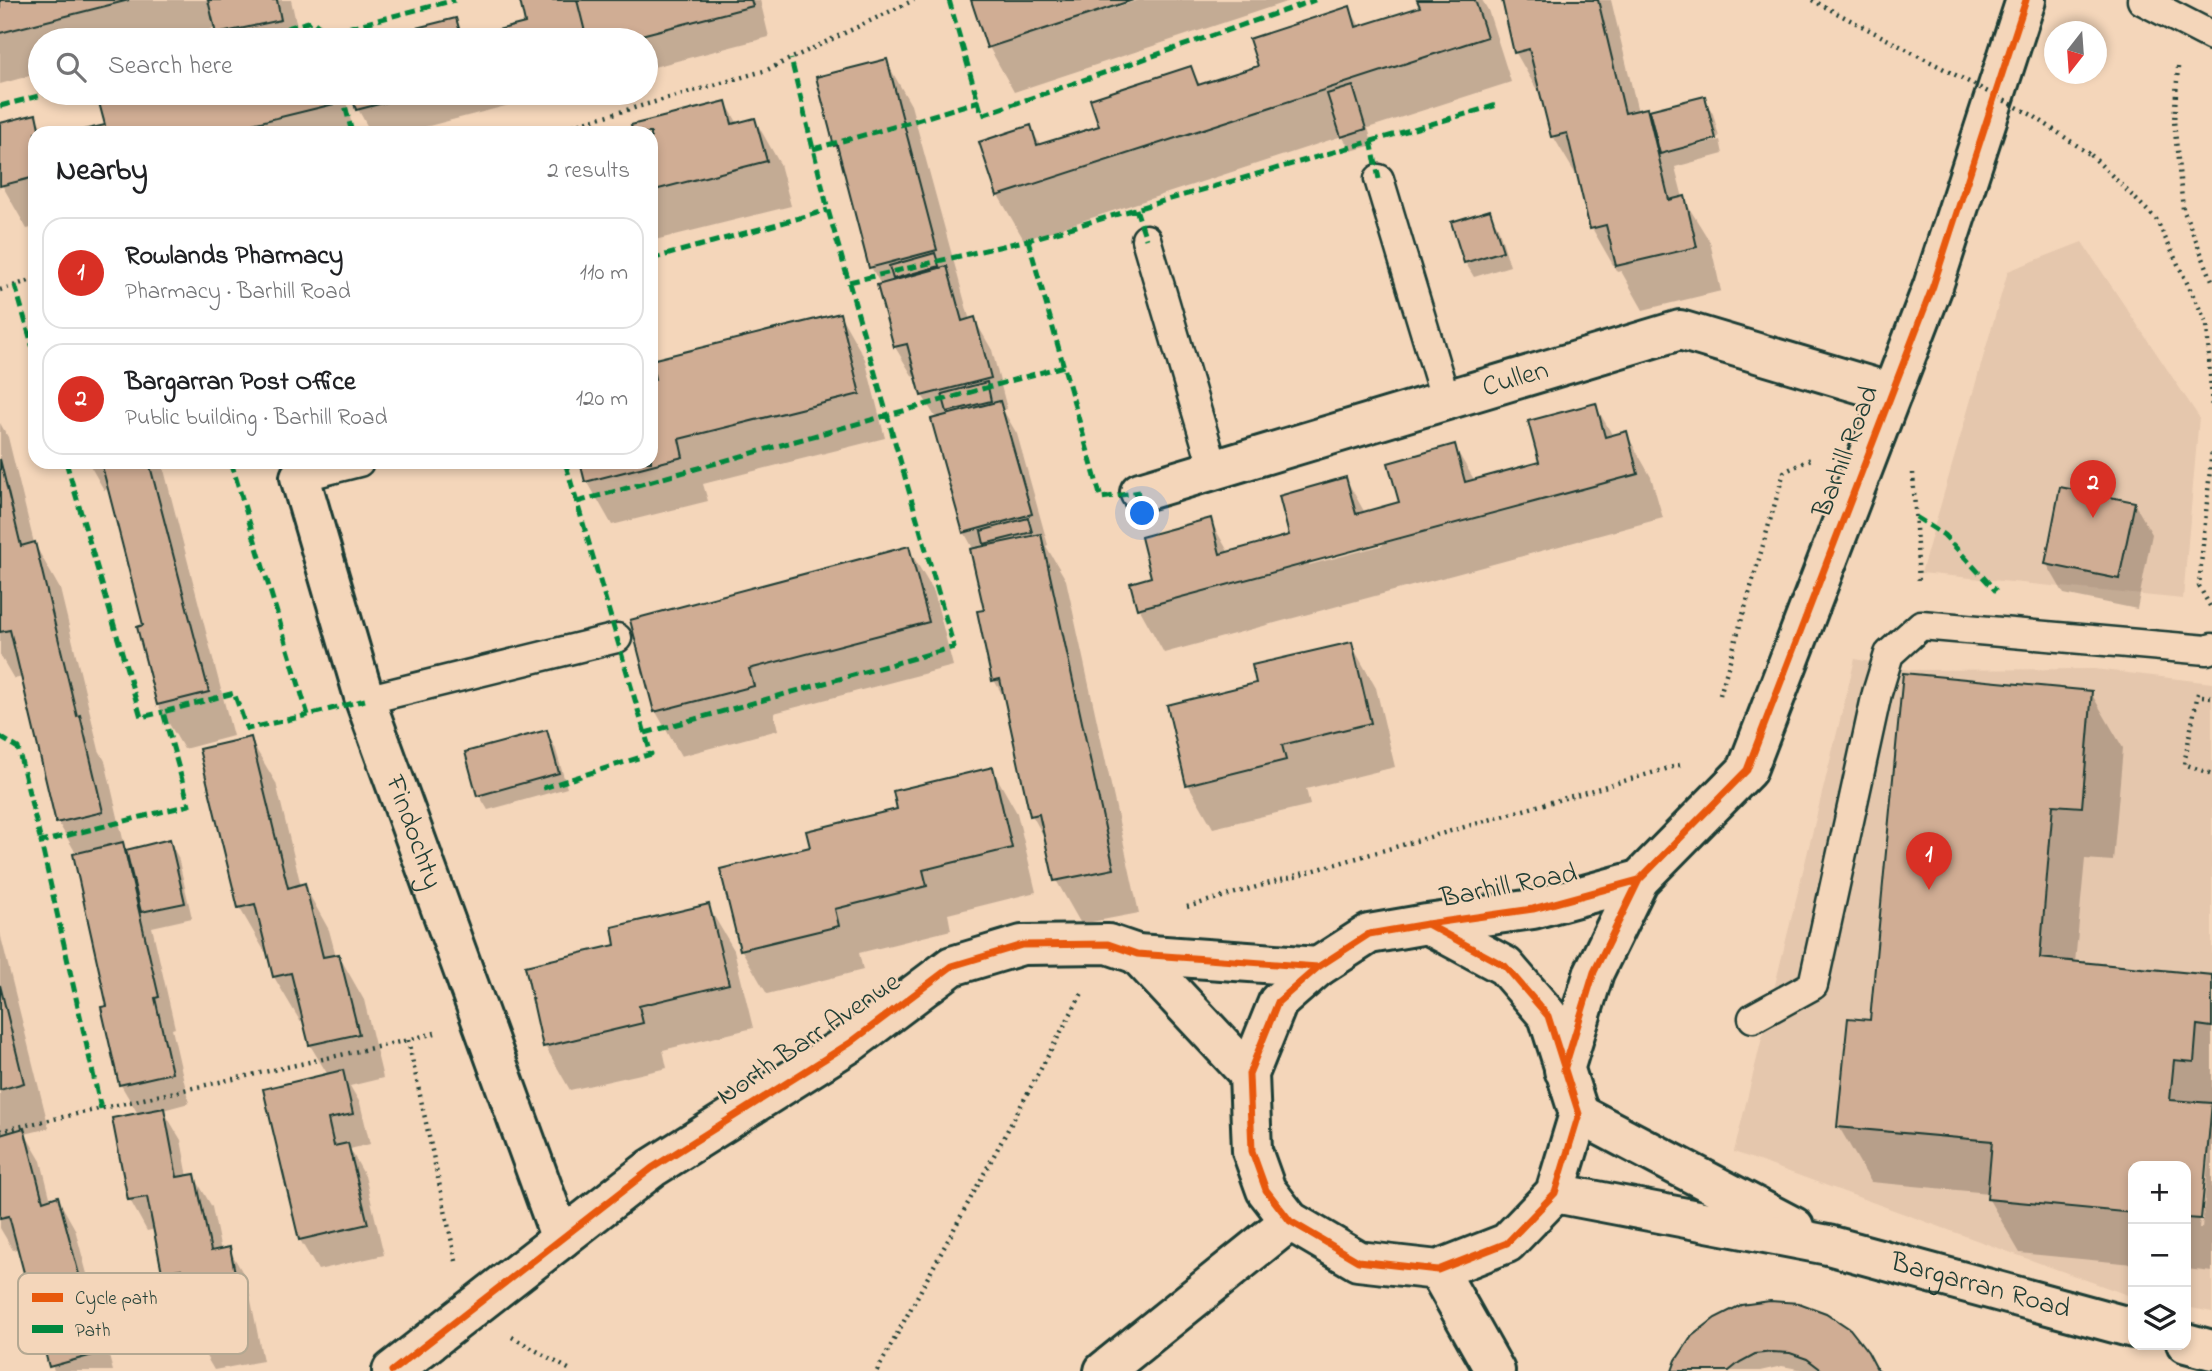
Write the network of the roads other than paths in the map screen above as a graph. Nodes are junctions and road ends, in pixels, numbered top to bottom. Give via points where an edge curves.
1 (2026, 0) edge
2 (2142, 0) edge
3 (2212, 36) edge
4 (1379, 179) dead end
5 (1146, 239) dead end
6 (1892, 393) junction
7 (1446, 401) junction
8 (331, 469) edge
9 (1213, 470) junction
10 (300, 477) joint
11 (1140, 492) dead end
12 (617, 638) dead end
13 (2209, 649) edge
14 (365, 700) junction
15 (1639, 880) junction
16 (1427, 924) junction
17 (1123, 949) junction
18 (1318, 967) junction
19 (1753, 1018) dead end
20 (1564, 1069) junction
21 (1249, 1074) junction
22 (1579, 1114) junction
23 (1555, 1193) junction
24 (1290, 1221) junction
25 (561, 1239) junction
26 (1828, 1245) junction
27 (1438, 1270) junction
28 (2128, 1327) edge
29 (2191, 1344) edge
30 (2212, 1350) edge
31 (392, 1371) edge
32 (1104, 1371) edge
33 (1496, 1371) edge

1 - 6 street, Barhill Road via 1933,286
2 - 3 lane
4 - 7 lane
5 - 9 lane
6 - 7 street, Cullen via 1680,330
6 - 15 street, Barhill Road via 1747,770
7 - 9 street, Cullen
8 - 10 lane, Findochty
9 - 11 street, Cullen
10 - 14 street, Findochty
12 - 14 lane
13 - 19 lane via 1921,625 1889,654 1881,680 1813,985
14 - 25 street, Findochty
15 - 16 street, Barhill Road via 1533,909
15 - 20 street, Barhill Road via 1594,972
16 - 18 street, Barhill Road via 1369,934
16 - 20 street via 1505,966 1548,1016
17 - 18 street, North Barr Avenue
17 - 21 street
17 - 25 street, North Barr Avenue via 1022,945 952,966 850,1044 652,1168
18 - 21 street, Barhill Road via 1278,1002
20 - 22 street
21 - 24 street via 1252,1151 1266,1190
22 - 23 street
22 - 26 street, Bargarran Road
23 - 26 street, Bargarran Road
23 - 27 street via 1507,1243
24 - 27 street via 1358,1261
24 - 32 street
25 - 31 street, North Barr Avenue
26 - 28 street, Bargarran Road
27 - 33 street
29 - 30 street

